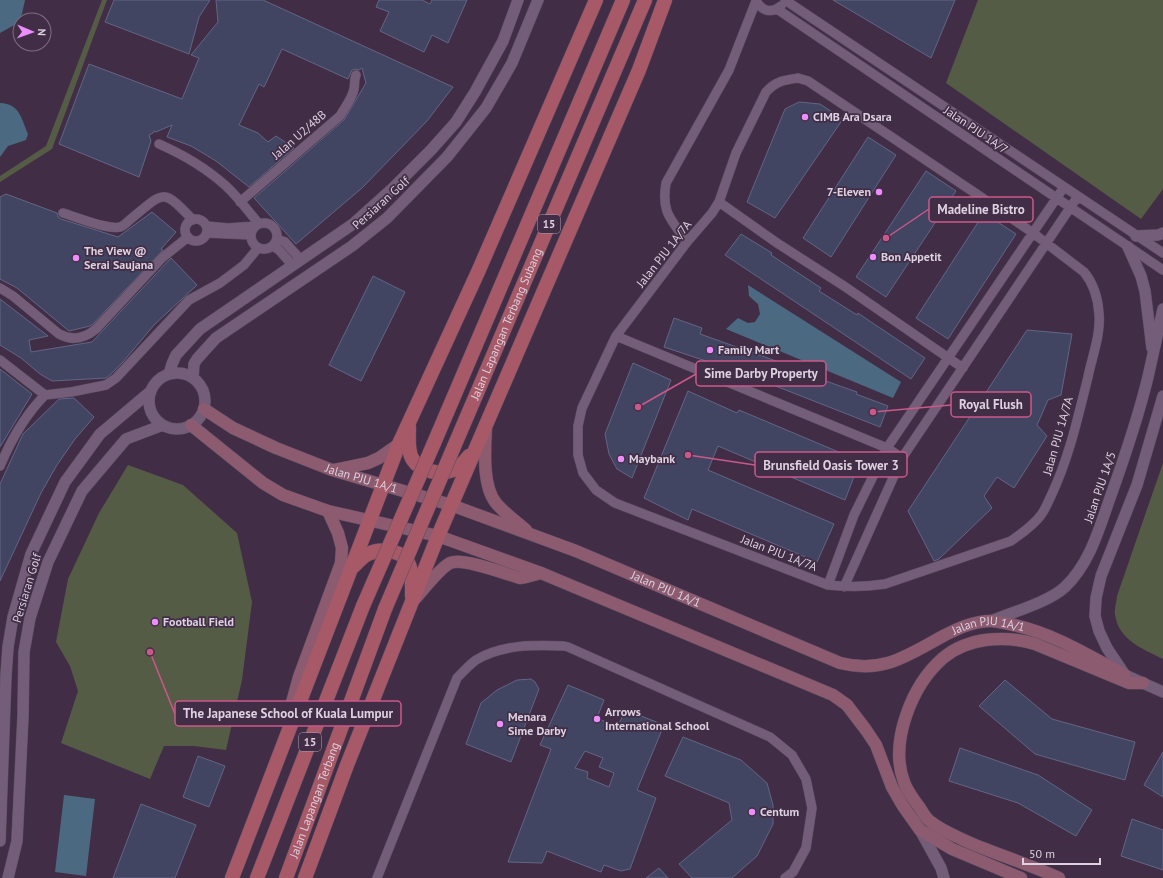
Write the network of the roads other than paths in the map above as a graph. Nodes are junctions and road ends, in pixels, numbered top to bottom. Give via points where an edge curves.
1 (518, 0) edge
2 (538, 0) edge
3 (596, 0) edge
4 (624, 0) edge
5 (645, 0) edge
6 (665, 0) edge
7 (756, 0) edge
8 (785, 0) edge
9 (777, 9) junction
10 (356, 76) dead end
11 (159, 144) dead end
12 (431, 150) junction
13 (447, 157) junction
14 (1064, 187) junction
15 (1078, 196) junction
16 (1056, 199) junction
17 (240, 202) junction
18 (718, 202) junction
19 (1070, 208) junction
20 (63, 213) dead end
21 (193, 220) junction
22 (255, 228) junction
23 (207, 230) junction
24 (1032, 233) junction
25 (1163, 233) edge
26 (1136, 236) junction
27 (188, 237) junction
28 (275, 242) junction
29 (687, 242) junction
30 (1046, 244) junction
31 (1128, 247) junction
32 (258, 248) junction
33 (1163, 253) edge
34 (297, 263) junction
35 (1163, 270) edge
36 (0, 288) edge
37 (1163, 309) edge
38 (616, 336) junction
39 (1153, 354) junction
40 (948, 358) junction
41 (0, 360) edge
42 (963, 368) junction
43 (169, 374) junction
44 (193, 378) junction
45 (151, 391) junction
46 (45, 395) junction
47 (1163, 396) edge
48 (204, 409) junction
49 (409, 423) junction
50 (163, 425) junction
51 (191, 425) junction
52 (486, 425) junction
53 (399, 444) junction
54 (476, 448) junction
55 (887, 448) junction
56 (902, 458) junction
57 (0, 466) edge
58 (332, 470) junction
59 (383, 486) junction
60 (451, 505) junction
61 (328, 511) junction
62 (370, 521) junction
63 (531, 535) junction
64 (438, 536) junction
65 (352, 567) junction
66 (541, 572) junction
67 (828, 585) junction
68 (844, 586) junction
69 (412, 601) junction
70 (364, 606) joint
71 (386, 609) joint
72 (991, 621) junction
73 (1125, 675) junction
74 (1143, 683) junction
75 (1163, 692) edge
76 (289, 730) junction
77 (920, 830) junction
78 (0, 841) edge
79 (8, 878) edge
80 (232, 878) edge
81 (256, 878) edge
82 (286, 878) edge
83 (305, 878) edge
84 (377, 878) edge
85 (785, 878) edge
86 (944, 878) edge
87 (1020, 878) edge
88 (1059, 878) edge

1 - 12 street, Persiaran Golf via 502,41 475,92 456,122
2 - 13 street, Persiaran Golf via 512,63 486,108
3 - 49 main road via 478,272
4 - 70 main road, Jalan Lapangan Terbang Subang / 15, bridge
5 - 71 main road, Jalan Lapangan Terbang Subang / 15, bridge
6 - 52 main road via 639,70
7 - 9 street via 763,9
7 - 29 street via 729,70 666,183 664,196 667,214
8 - 9 street
8 - 14 street, Jalan PJU 1A/7
9 - 16 street, Jalan PJU 1A/7
10 - 17 street, Jalan U2/48B via 350,100 340,116
11 - 17 street via 184,155 204,168 228,187
12 - 13 street
12 - 34 street, Persiaran Golf via 353,224
13 - 44 street, Persiaran Golf via 387,218 352,246 216,338 194,364
14 - 15 street, Jalan PJU 1A/7
14 - 16 street, Jalan PJU 1A/7A
15 - 19 street
15 - 26 street, Jalan PJU 1A/7
16 - 19 street, Jalan PJU 1A/7
16 - 24 street, Jalan PJU 1A/7A
17 - 22 street
18 - 24 street, Jalan PJU 1A/7A via 736,153 766,92 772,85 798,78 814,85 920,155
18 - 29 street, Jalan PJU 1A/7A
18 - 40 street
19 - 30 street
19 - 31 street, Jalan PJU 1A/7
20 - 21 street via 112,228 122,227 156,198 165,197 174,200
21 - 23 street via 202,221
21 - 27 street via 186,227
22 - 23 street
22 - 28 street via 262,223 271,224 276,230
22 - 32 street via 252,242
23 - 27 street via 204,239 197,242
24 - 30 street, Jalan PJU 1A/7A
24 - 40 street, Jalan PJU 1A/7A
25 - 26 street
26 - 33 street, Jalan PJU 1A/7
27 - 36 street via 162,258 96,329 83,338 67,338 59,334
28 - 32 street via 266,250
28 - 34 street via 279,250
29 - 38 street, Jalan PJU 1A/7A
30 - 42 street
30 - 68 street, Jalan PJU 1A/7A via 1090,279 1095,288 1100,315 1098,334 1071,445 1042,515 1028,530 1011,541 886,584 866,587
31 - 35 street, Jalan PJU 1A/7
31 - 39 street via 1145,291
32 - 46 street via 244,265 220,283 189,300 116,378 106,385
34 - 43 street, Persiaran Golf via 200,329 176,355
37 - 39 street, Jalan PJU 1A/5
38 - 55 street
38 - 67 street, Jalan PJU 1A/7A via 582,408 578,426 578,455 583,473 596,490 615,503
39 - 72 street, Jalan PJU 1A/5 via 1124,457 1094,543 1077,574 1050,597
40 - 42 street
40 - 55 street, Jalan PJU 1A/7A
41 - 46 street
42 - 56 street
43 - 44 street via 186,374
43 - 45 street via 161,378
44 - 48 street via 204,392
45 - 50 street via 150,406 157,420
45 - 78 street, Persiaran Golf via 100,434 91,446 65,482 32,554 13,617 8,647
46 - 57 street via 15,434
47 - 73 street via 1137,485 1101,576 1096,598 1095,616 1099,630 1107,648
48 - 51 street
48 - 58 main road, Jalan PJU 1A/1 via 233,428
49 - 53 main road
49 - 54 main road via 409,446 413,460 420,467 441,473 454,470
50 - 51 street via 182,428
50 - 79 street, Persiaran Golf via 126,439 97,473 82,491 48,562 30,618 24,652 17,840
51 - 61 main road via 263,483 283,495
52 - 54 main road
52 - 63 main road via 485,475 489,488 495,502
53 - 58 main road via 368,463
53 - 59 main road
54 - 60 main road
55 - 56 street
55 - 67 street, Jalan PJU 1A/7A via 854,515
56 - 68 street
58 - 59 main road, Jalan PJU 1A/1
59 - 60 main road, Jalan PJU 1A/1
59 - 62 main road
60 - 63 main road, Jalan PJU 1A/1
60 - 64 main road
61 - 62 main road
61 - 76 main road via 342,548 341,563 299,677 290,706
62 - 64 main road
62 - 65 main road
63 - 72 main road, Jalan PJU 1A/1 via 576,551 840,663 853,666 881,666 962,627
64 - 66 main road
64 - 69 main road
65 - 69 main road via 369,553 389,551 400,554 407,560 410,570
65 - 76 main road
66 - 69 main road via 520,578 456,561 445,566
66 - 77 main road via 833,695 847,705 876,745 892,787
67 - 68 street, Jalan PJU 1A/7A
69 - 83 main road
70 - 81 main road, Jalan Lapangan Terbang / 15
71 - 82 main road, Jalan Lapangan Terbang / 15
72 - 73 main road, Jalan PJU 1A/1 via 1044,633
73 - 74 street
74 - 75 street
74 - 88 main road via 1129,683 1022,640 1000,638 976,641 944,658 918,690 906,713 900,738 900,761 904,782 930,822 949,834
76 - 80 main road
77 - 86 street
77 - 87 main road via 952,849
84 - 85 street via 458,678 475,661 494,652 528,645 568,647 770,737 792,756 806,779 812,808 806,848 792,872

